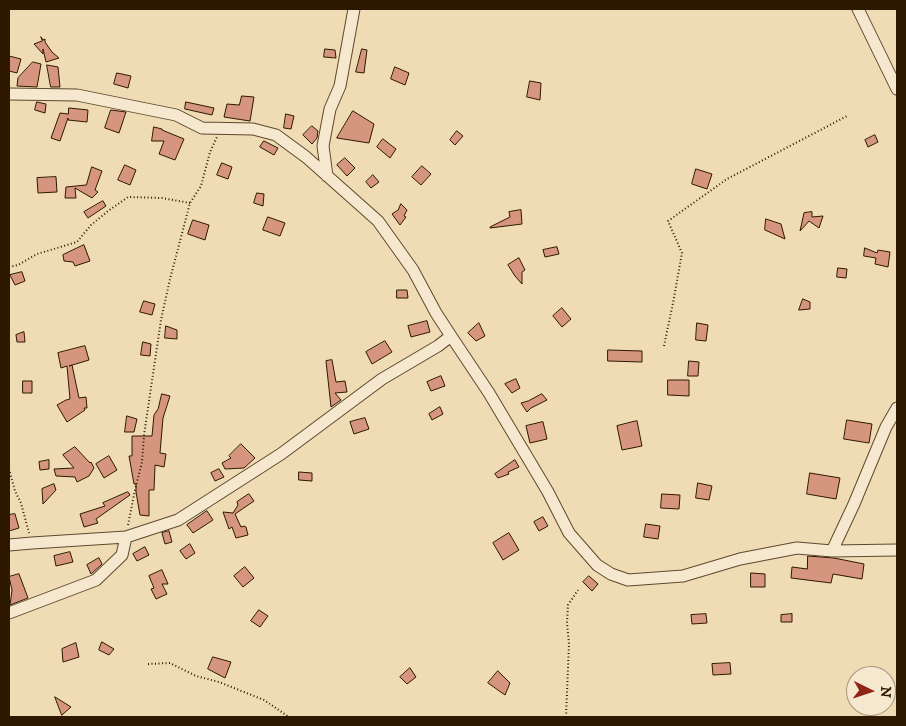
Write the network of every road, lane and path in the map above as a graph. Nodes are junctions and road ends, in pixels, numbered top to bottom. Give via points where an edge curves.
1 (354, 9) edge
2 (858, 9) edge
3 (897, 89) edge
4 (9, 94) edge
5 (847, 116) dead end
6 (221, 128) junction
7 (327, 176) junction
8 (190, 202) junction
9 (9, 267) edge
10 (451, 336) junction
11 (664, 346) dead end
12 (897, 408) edge
13 (9, 469) edge
14 (126, 537) junction
15 (32, 543) junction
16 (9, 546) edge
17 (897, 550) edge
18 (832, 551) junction
19 (578, 590) dead end
20 (9, 613) edge
21 (148, 664) dead end
22 (289, 717) edge
23 (566, 717) edge

1 - 7 street via 340,86 330,109 323,146
2 - 3 street
4 - 6 street via 77,94 176,115 202,128
5 - 11 path via 727,179 668,221 682,253
6 - 7 street via 253,129 276,135
6 - 8 path via 210,152 201,186
7 - 10 street via 378,221 413,270
8 - 9 path via 128,197 91,225 77,242 37,254
8 - 14 path via 161,320 142,462
10 - 14 street via 382,379 281,454 178,520
10 - 18 street via 489,393 569,533 597,565 611,574 628,580 683,576 740,559 797,548
12 - 18 street
13 - 15 path
14 - 15 street
14 - 20 street via 122,555 96,580
15 - 16 street
17 - 18 street
19 - 23 path via 568,605
21 - 22 path via 170,663 196,676 264,700

